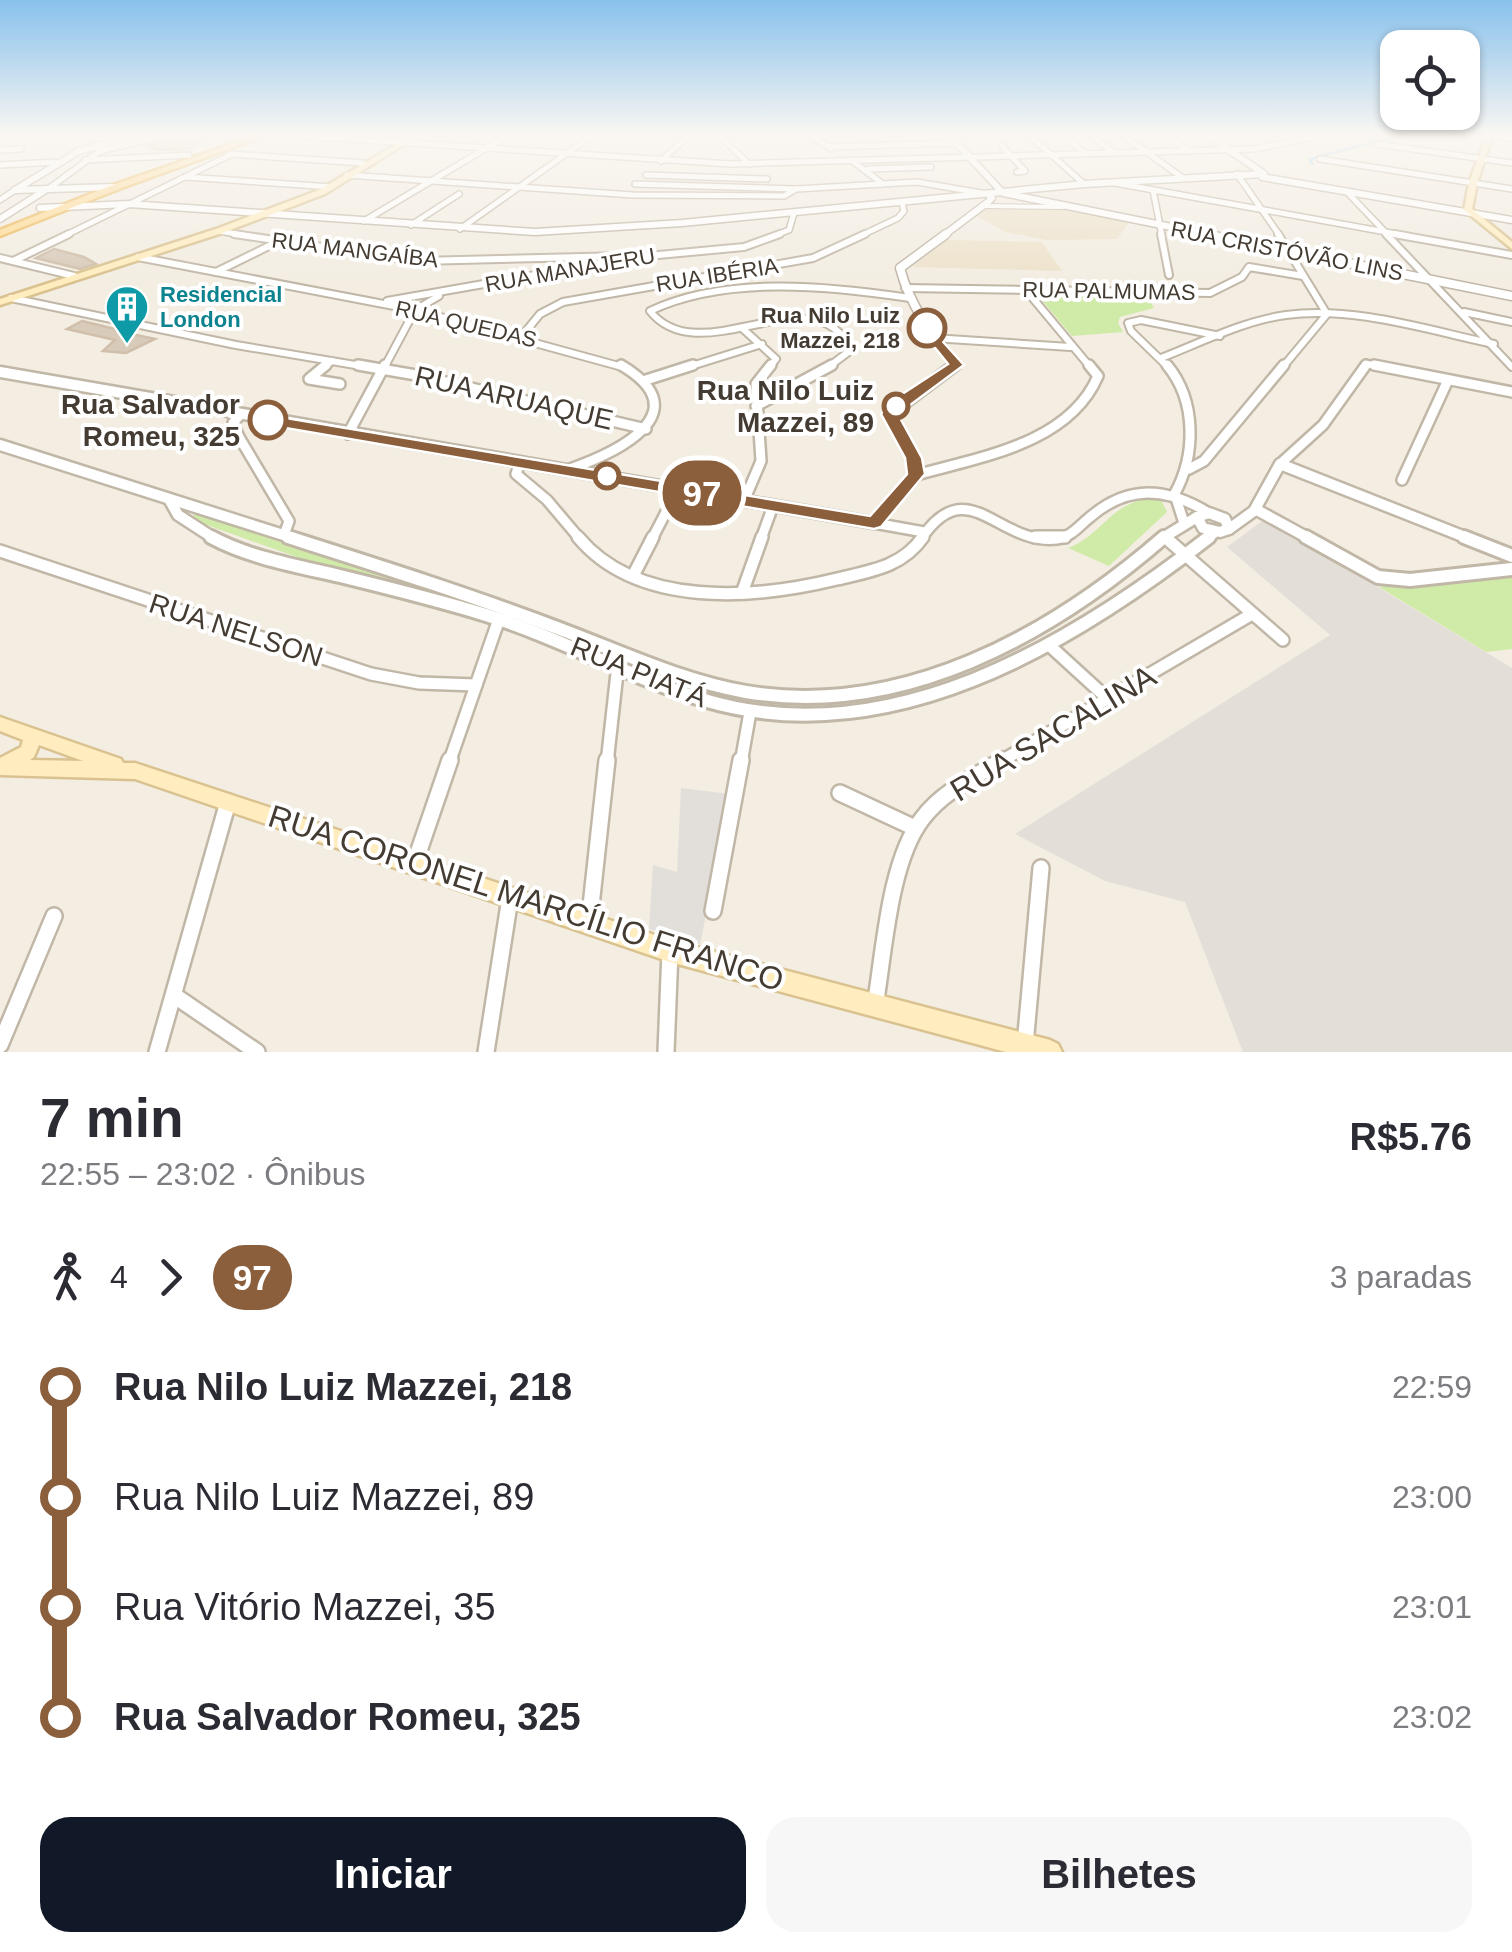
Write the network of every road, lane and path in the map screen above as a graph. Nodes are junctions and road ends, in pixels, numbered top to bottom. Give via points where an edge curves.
1 (25, 183) edge
2 (55, 183) edge
3 (106, 183) edge
4 (127, 183) edge
5 (173, 183) edge
6 (274, 183) edge
7 (337, 183) edge
8 (427, 183) edge
9 (461, 183) edge
10 (523, 183) edge
11 (923, 183) edge
12 (928, 183) edge
13 (994, 183) edge
14 (1098, 183) edge
15 (1119, 183) edge
16 (1244, 183) edge
17 (1298, 183) edge
18 (1472, 183) joint
19 (635, 184) joint
20 (883, 184) joint
21 (1084, 184) joint
22 (116, 187) junction
23 (332, 187) junction
24 (518, 187) junction
25 (92, 188) junction
26 (48, 189) junction
27 (796, 189) junction
28 (1512, 189) edge
29 (1153, 190) junction
30 (14, 191) junction
31 (1346, 191) junction
32 (1003, 193) junction
33 (460, 194) dead end
34 (989, 194) junction
35 (623, 195) junction
36 (0, 198) edge
37 (902, 203) junction
38 (137, 204) junction
39 (65, 206) junction
40 (983, 206) junction
41 (1071, 207) junction
42 (40, 208) junction
43 (1257, 209) junction
44 (794, 212) junction
45 (1469, 212) junction
46 (266, 214) junction
47 (1512, 220) edge
48 (364, 221) junction
49 (0, 222) edge
50 (411, 225) junction
51 (1160, 225) junction
52 (460, 228) junction
53 (218, 231) junction
54 (1384, 232) junction
55 (0, 234) edge
56 (278, 242) junction
57 (1512, 246) edge
58 (740, 247) junction
59 (1290, 251) junction
60 (1512, 255) edge
61 (138, 257) junction
62 (0, 258) edge
63 (615, 258) junction
64 (14, 262) junction
65 (216, 272) junction
66 (734, 272) junction
67 (1169, 275) dead end
68 (74, 276) junction
69 (1303, 276) junction
70 (1430, 280) junction
71 (1026, 290) junction
72 (449, 291) junction
73 (907, 293) junction
74 (1512, 296) edge
75 (6, 300) edge
76 (376, 303) junction
77 (415, 310) junction
78 (1463, 312) junction
79 (1327, 314) junction
80 (1512, 322) edge
81 (742, 328) junction
82 (522, 336) junction
83 (1220, 336) junction
84 (933, 338) junction
85 (762, 344) junction
86 (1494, 344) junction
87 (1070, 347) junction
88 (1161, 358) junction
89 (332, 361) junction
90 (382, 368) junction
91 (1512, 368) edge
92 (0, 372) edge
93 (646, 380) junction
94 (1448, 380) junction
95 (340, 384) dead end
96 (1512, 392) edge
97 (756, 406) junction
98 (239, 416) junction
99 (646, 429) junction
100 (348, 434) junction
101 (0, 445) edge
102 (519, 464) junction
103 (1280, 464) junction
104 (1188, 469) junction
105 (566, 470) junction
106 (916, 474) junction
107 (1402, 480) dead end
108 (678, 489) junction
109 (1174, 494) junction
110 (169, 499) junction
111 (744, 500) junction
112 (774, 506) junction
113 (200, 507) junction
114 (1254, 512) junction
115 (1203, 515) junction
116 (176, 516) junction
117 (874, 523) junction
118 (1184, 523) junction
119 (1223, 527) junction
120 (924, 532) junction
121 (284, 535) junction
122 (1166, 538) junction
123 (1479, 543) junction
124 (0, 551) edge
125 (1511, 553) edge
126 (1186, 556) junction
127 (1512, 569) edge
128 (1492, 570) junction
129 (633, 576) junction
130 (742, 593) junction
131 (1252, 614) junction
132 (499, 618) junction
133 (1283, 640) dead end
134 (1050, 646) junction
135 (618, 664) junction
136 (476, 685) junction
137 (1108, 699) junction
138 (750, 712) junction
139 (0, 724) edge
140 (33, 736) junction
141 (0, 766) edge
142 (135, 771) junction
143 (840, 793) dead end
144 (228, 802) junction
145 (915, 828) junction
146 (413, 866) junction
147 (1041, 868) dead end
148 (510, 898) junction
149 (713, 911) dead end
150 (54, 916) dead end
151 (589, 924) junction
152 (670, 951) junction
153 (175, 996) junction
154 (875, 1006) junction
155 (0, 1046) edge
156 (1025, 1046) junction
157 (157, 1052) edge
158 (257, 1052) edge
159 (486, 1052) edge
160 (666, 1052) edge
161 (1050, 1052) edge

1 - 30 street
2 - 26 street
3 - 25 main road
4 - 22 main road
5 - 38 street
6 - 23 street
7 - 23 main road
8 - 48 street
9 - 24 street
10 - 24 street
11 - 20 street
12 - 34 street
13 - 32 street
14 - 21 street
15 - 29 street
16 - 43 street
17 - 31 street
18 - 28 street
18 - 45 main road
19 - 27 street
19 - 35 street
20 - 27 street
21 - 32 street
22 - 25 street
22 - 39 main road
23 - 46 main road
24 - 35 street
24 - 52 street
25 - 26 street
25 - 42 main road
26 - 30 street
26 - 49 street
27 - 35 street via 787,196
29 - 43 street
29 - 51 street
30 - 36 street
31 - 45 street
31 - 54 street
32 - 34 street
32 - 41 street, RUA CRISTÓVÃO LINS
33 - 50 street
34 - 37 street
34 - 40 street
37 - 44 street
37 - 66 street, RUA IBÉRIA via 898,218 830,253
38 - 39 street
38 - 46 street
38 - 64 street
39 - 42 street
39 - 55 main road
40 - 41 street
40 - 73 street via 901,266
41 - 51 street, RUA CRISTÓVÃO LINS
42 - 49 main road
43 - 54 street
43 - 59 street
44 - 52 street via 534,232
44 - 58 street, RUA MANAJERU via 790,230
45 - 47 street
45 - 57 main road
46 - 48 street
46 - 53 main road
48 - 50 street
50 - 52 street
51 - 59 street, RUA CRISTÓVÃO LINS
51 - 67 street
53 - 56 street, RUA MANGAÍBA
53 - 61 main road
54 - 60 street
54 - 70 street
56 - 63 street, RUA MANGAÍBA via 425,261 565,253
56 - 65 street
58 - 63 street, RUA MANAJERU
58 - 66 street
59 - 69 street
59 - 70 street, RUA CRISTÓVÃO LINS
61 - 65 street, RUA QUEDAS
61 - 68 main road
62 - 64 street
63 - 72 street, RUA MANAJERU
64 - 68 street
65 - 76 street, RUA QUEDAS
66 - 82 street, RUA IBÉRIA via 563,302 540,314
68 - 75 main road
69 - 71 street, RUA PALMUMAS via 1249,267 1210,293
69 - 79 street
70 - 74 street, RUA CRISTÓVÃO LINS
70 - 78 street
71 - 73 street, RUA PALMUMAS
71 - 87 street
72 - 76 street, RUA MANAJERU
72 - 77 street, RUA MANAJERU
73 - 81 street, RUA PALMUMAS via 790,289 702,296 650,311 655,320 686,332
73 - 84 street
75 - 89 street, RUA ARUAQUE
76 - 77 street, RUA QUEDAS
77 - 82 street, RUA QUEDAS
77 - 90 street
78 - 80 street
78 - 86 street
79 - 83 street via 1272,317
79 - 86 street
79 - 104 street via 1204,461
81 - 85 street
81 - 97 street via 818,318 852,348 844,359
82 - 93 street, RUA QUEDAS via 619,364
83 - 88 street
83 - 88 street via 1128,322
84 - 87 street
84 - 106 street via 956,365 890,414
85 - 93 street
85 - 97 street via 776,359 756,384
86 - 91 street
87 - 106 street via 1098,376 1070,419
88 - 104 street via 1190,405
89 - 90 street, RUA ARUAQUE
89 - 95 street via 310,379
90 - 99 street, RUA ARUAQUE
90 - 100 street
92 - 98 street
93 - 99 street via 656,406
94 - 96 street
94 - 103 street via 1365,365 1324,425
94 - 107 street
97 - 111 street via 761,461
98 - 100 street
98 - 121 street via 233,423 239,437 288,520
99 - 105 street
100 - 102 street
101 - 110 street, RUA PIATÁ
102 - 105 street
102 - 129 street via 516,474 547,499 590,551
103 - 114 street
103 - 123 street
104 - 109 street
105 - 108 street
106 - 117 street
108 - 111 street
108 - 129 street
109 - 115 street
109 - 118 street
109 - 120 street via 1119,494 1058,539 956,506
110 - 113 street, RUA PIATÁ
110 - 116 street
111 - 112 street
112 - 117 street
112 - 130 street
113 - 116 street
113 - 121 street, RUA PIATÁ
114 - 119 street, RUA PIATÁ via 1241,525
114 - 128 street via 1378,577
115 - 118 street, RUA PIATÁ
115 - 119 street
116 - 132 street, RUA PIATÁ via 209,537 279,561
117 - 120 street
118 - 122 street, RUA PIATÁ
119 - 126 street, RUA PIATÁ
120 - 130 street via 914,552 896,563
121 - 122 street, RUA PIATÁ via 707,686 825,700 901,687 982,656 1124,572
122 - 126 street
123 - 125 street
123 - 128 street
124 - 136 street, RUA NELSON via 371,674
126 - 131 street
126 - 134 street, RUA PIATÁ
127 - 128 street
129 - 130 street via 690,590
131 - 133 street
131 - 137 street, RUA SACALINA
132 - 135 street, RUA PIATÁ
132 - 136 street
134 - 137 street
134 - 138 street, RUA PIATÁ via 887,707 812,716
135 - 138 street, RUA PIATÁ via 686,695
135 - 151 street
136 - 146 street
137 - 145 street, RUA SACALINA via 962,784
138 - 149 street
139 - 140 main road
140 - 141 main road via 28,752
140 - 142 main road
141 - 142 main road, RUA CORONEL MARCÍLIO FRANCO
142 - 144 main road, RUA CORONEL MARCÍLIO FRANCO
143 - 145 street
144 - 146 main road, RUA CORONEL MARCÍLIO FRANCO
144 - 153 street
145 - 154 street
146 - 148 main road, RUA CORONEL MARCÍLIO FRANCO
147 - 156 street
148 - 151 main road, RUA CORONEL MARCÍLIO FRANCO
148 - 159 street
150 - 155 street
151 - 152 main road, RUA CORONEL MARCÍLIO FRANCO
152 - 154 main road, RUA CORONEL MARCÍLIO FRANCO
152 - 160 street
153 - 157 street
153 - 158 street
154 - 156 main road, RUA CORONEL MARCÍLIO FRANCO
156 - 161 main road, RUA CORONEL MARCÍLIO FRANCO

